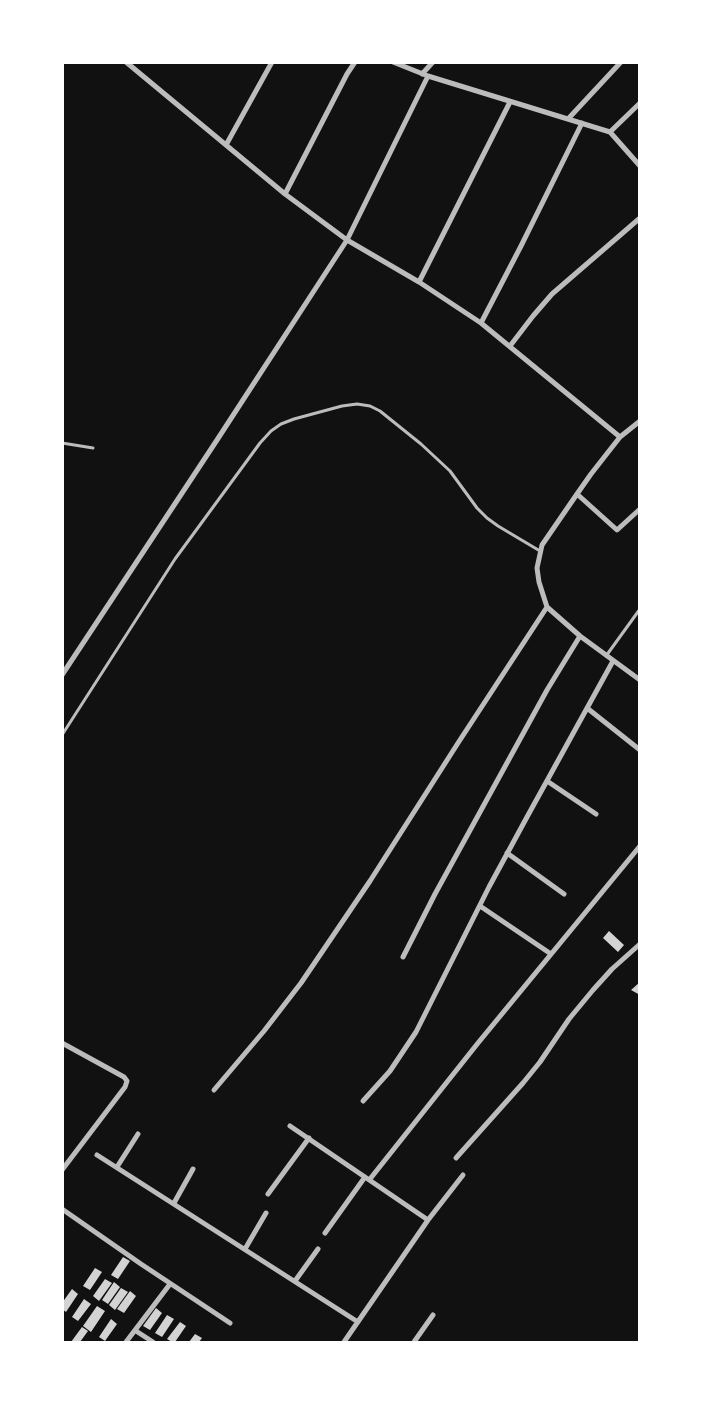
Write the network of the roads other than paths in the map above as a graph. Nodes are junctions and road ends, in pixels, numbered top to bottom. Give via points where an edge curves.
1 (126, 62) edge
2 (272, 62) edge
3 (355, 62) edge
4 (393, 62) edge
5 (432, 62) edge
6 (621, 62) edge
7 (425, 75) junction
8 (510, 102) junction
9 (640, 103) edge
10 (568, 119) junction
11 (582, 123) junction
12 (610, 132) junction
13 (226, 145) junction
14 (640, 166) edge
15 (285, 194) junction
16 (638, 222) edge
17 (347, 240) junction
18 (419, 282) junction
19 (481, 323) junction
20 (510, 346) junction
21 (640, 421) edge
22 (620, 437) junction
23 (62, 443) edge
24 (93, 448) dead end
25 (577, 494) junction
26 (640, 510) edge
27 (541, 551) junction
28 (547, 607) junction
29 (640, 609) edge
30 (580, 636) junction
31 (606, 656) junction
32 (613, 661) junction
33 (62, 675) edge
34 (640, 680) edge
35 (588, 708) junction
36 (62, 735) edge
37 (640, 750) edge
38 (547, 781) junction
39 (596, 814) dead end
40 (640, 846) edge
41 (507, 853) junction
42 (564, 894) dead end
43 (480, 906) junction
44 (640, 944) edge
45 (550, 954) junction
46 (403, 957) dead end
47 (62, 1043) edge
48 (214, 1090) dead end
49 (363, 1101) dead end
50 (290, 1126) dead end
51 (138, 1134) dead end
52 (309, 1138) junction
53 (97, 1155) dead end
54 (456, 1158) dead end
55 (117, 1167) junction
56 (62, 1170) edge
57 (193, 1170) dead end
58 (463, 1175) dead end
59 (368, 1178) junction
60 (268, 1194) dead end
61 (174, 1203) junction
62 (62, 1208) edge
63 (266, 1213) dead end
64 (428, 1220) junction
65 (325, 1233) dead end
66 (245, 1249) junction
67 (318, 1249) dead end
68 (295, 1281) junction
69 (170, 1284) junction
70 (433, 1315) dead end
71 (358, 1322) junction
72 (230, 1323) dead end
73 (136, 1330) junction
74 (126, 1342) edge
75 (153, 1342) edge
76 (344, 1342) edge
77 (414, 1342) edge

1 - 13 street
2 - 13 street
3 - 15 street
4 - 7 street
5 - 7 street
6 - 10 street
7 - 8 street
7 - 17 street
8 - 10 street
8 - 18 street
9 - 12 street
10 - 11 street
11 - 12 street
11 - 19 street
12 - 14 street
13 - 15 street
15 - 17 street
16 - 20 street via 552,294
17 - 18 street
17 - 33 street
18 - 19 street
19 - 20 street
20 - 22 street
21 - 22 street
22 - 25 street
23 - 24 lane
25 - 26 street via 617,530
25 - 27 street
27 - 28 street via 537,568
27 - 36 lane via 487,518 450,471 380,410 357,404 294,419 271,431 260,443 175,559
28 - 30 street
28 - 48 street via 301,983
29 - 31 lane
30 - 31 street
30 - 46 street via 547,690
31 - 32 street
32 - 34 street
32 - 35 street
35 - 37 street
35 - 38 street
38 - 39 street
38 - 41 street
40 - 45 street
41 - 42 street
41 - 43 street
43 - 45 street
43 - 49 street via 416,1032 394,1065
44 - 54 street via 592,990 540,1062
45 - 59 street
47 - 56 street via 124,1077 127,1082
50 - 52 street
51 - 55 street
52 - 59 street
52 - 60 street
53 - 55 street
55 - 61 street
57 - 61 street
58 - 64 street
59 - 64 street
59 - 65 street
61 - 66 street
62 - 69 street
63 - 66 street
64 - 71 street
66 - 68 street
67 - 68 street
68 - 71 street
69 - 72 street
69 - 73 street
70 - 77 street
71 - 76 street
73 - 74 street
73 - 75 street

